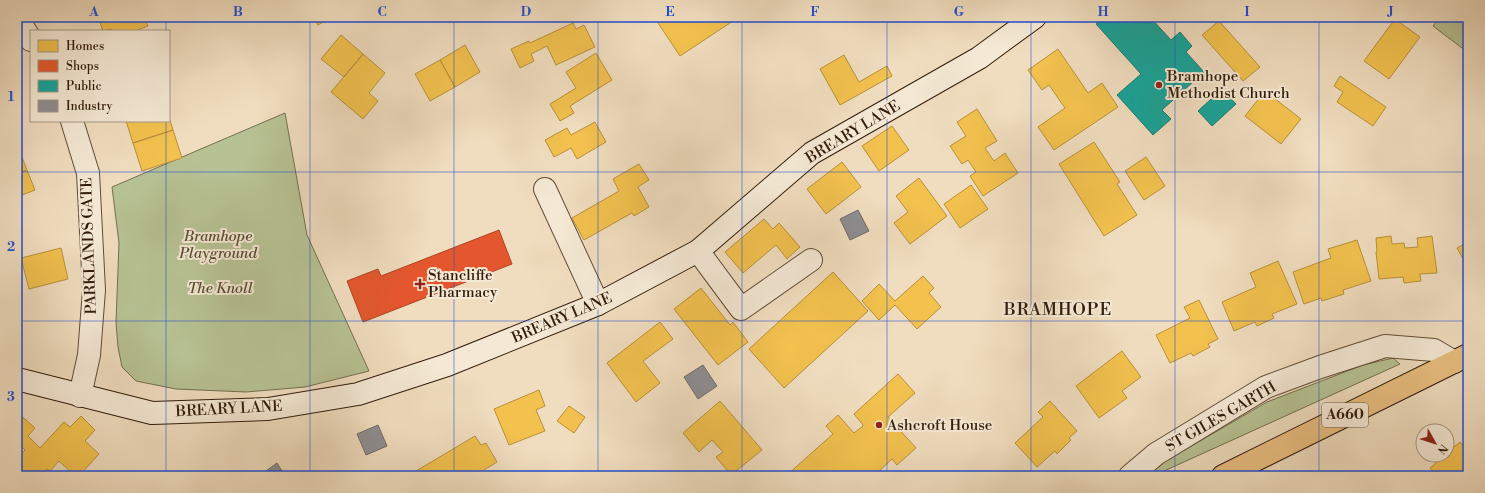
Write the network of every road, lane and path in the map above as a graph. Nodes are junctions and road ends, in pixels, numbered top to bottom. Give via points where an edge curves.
1 (1035, 17) edge
2 (17, 18) edge
3 (30, 38) edge
4 (72, 122) edge
5 (545, 188) dead end
6 (698, 251) junction
7 (812, 260) dead end
8 (598, 304) junction
9 (1461, 358) edge
10 (17, 379) edge
11 (80, 396) junction
12 (1130, 476) edge
13 (1223, 476) edge

1 - 6 street, BREARY LANE via 979,58 812,153
2 - 3 street
4 - 11 street, PARKLANDS GATE via 88,173 94,290 89,355
5 - 8 street
6 - 7 street via 740,309
6 - 8 street, BREARY LANE
8 - 11 street, BREARY LANE via 447,365 358,394 268,409 152,413
9 - 12 street, ST GILES GARTH via 1434,350 1385,346 1320,366 1266,388 1156,454
9 - 13 highway, A660
10 - 11 street, BREARY LANE

